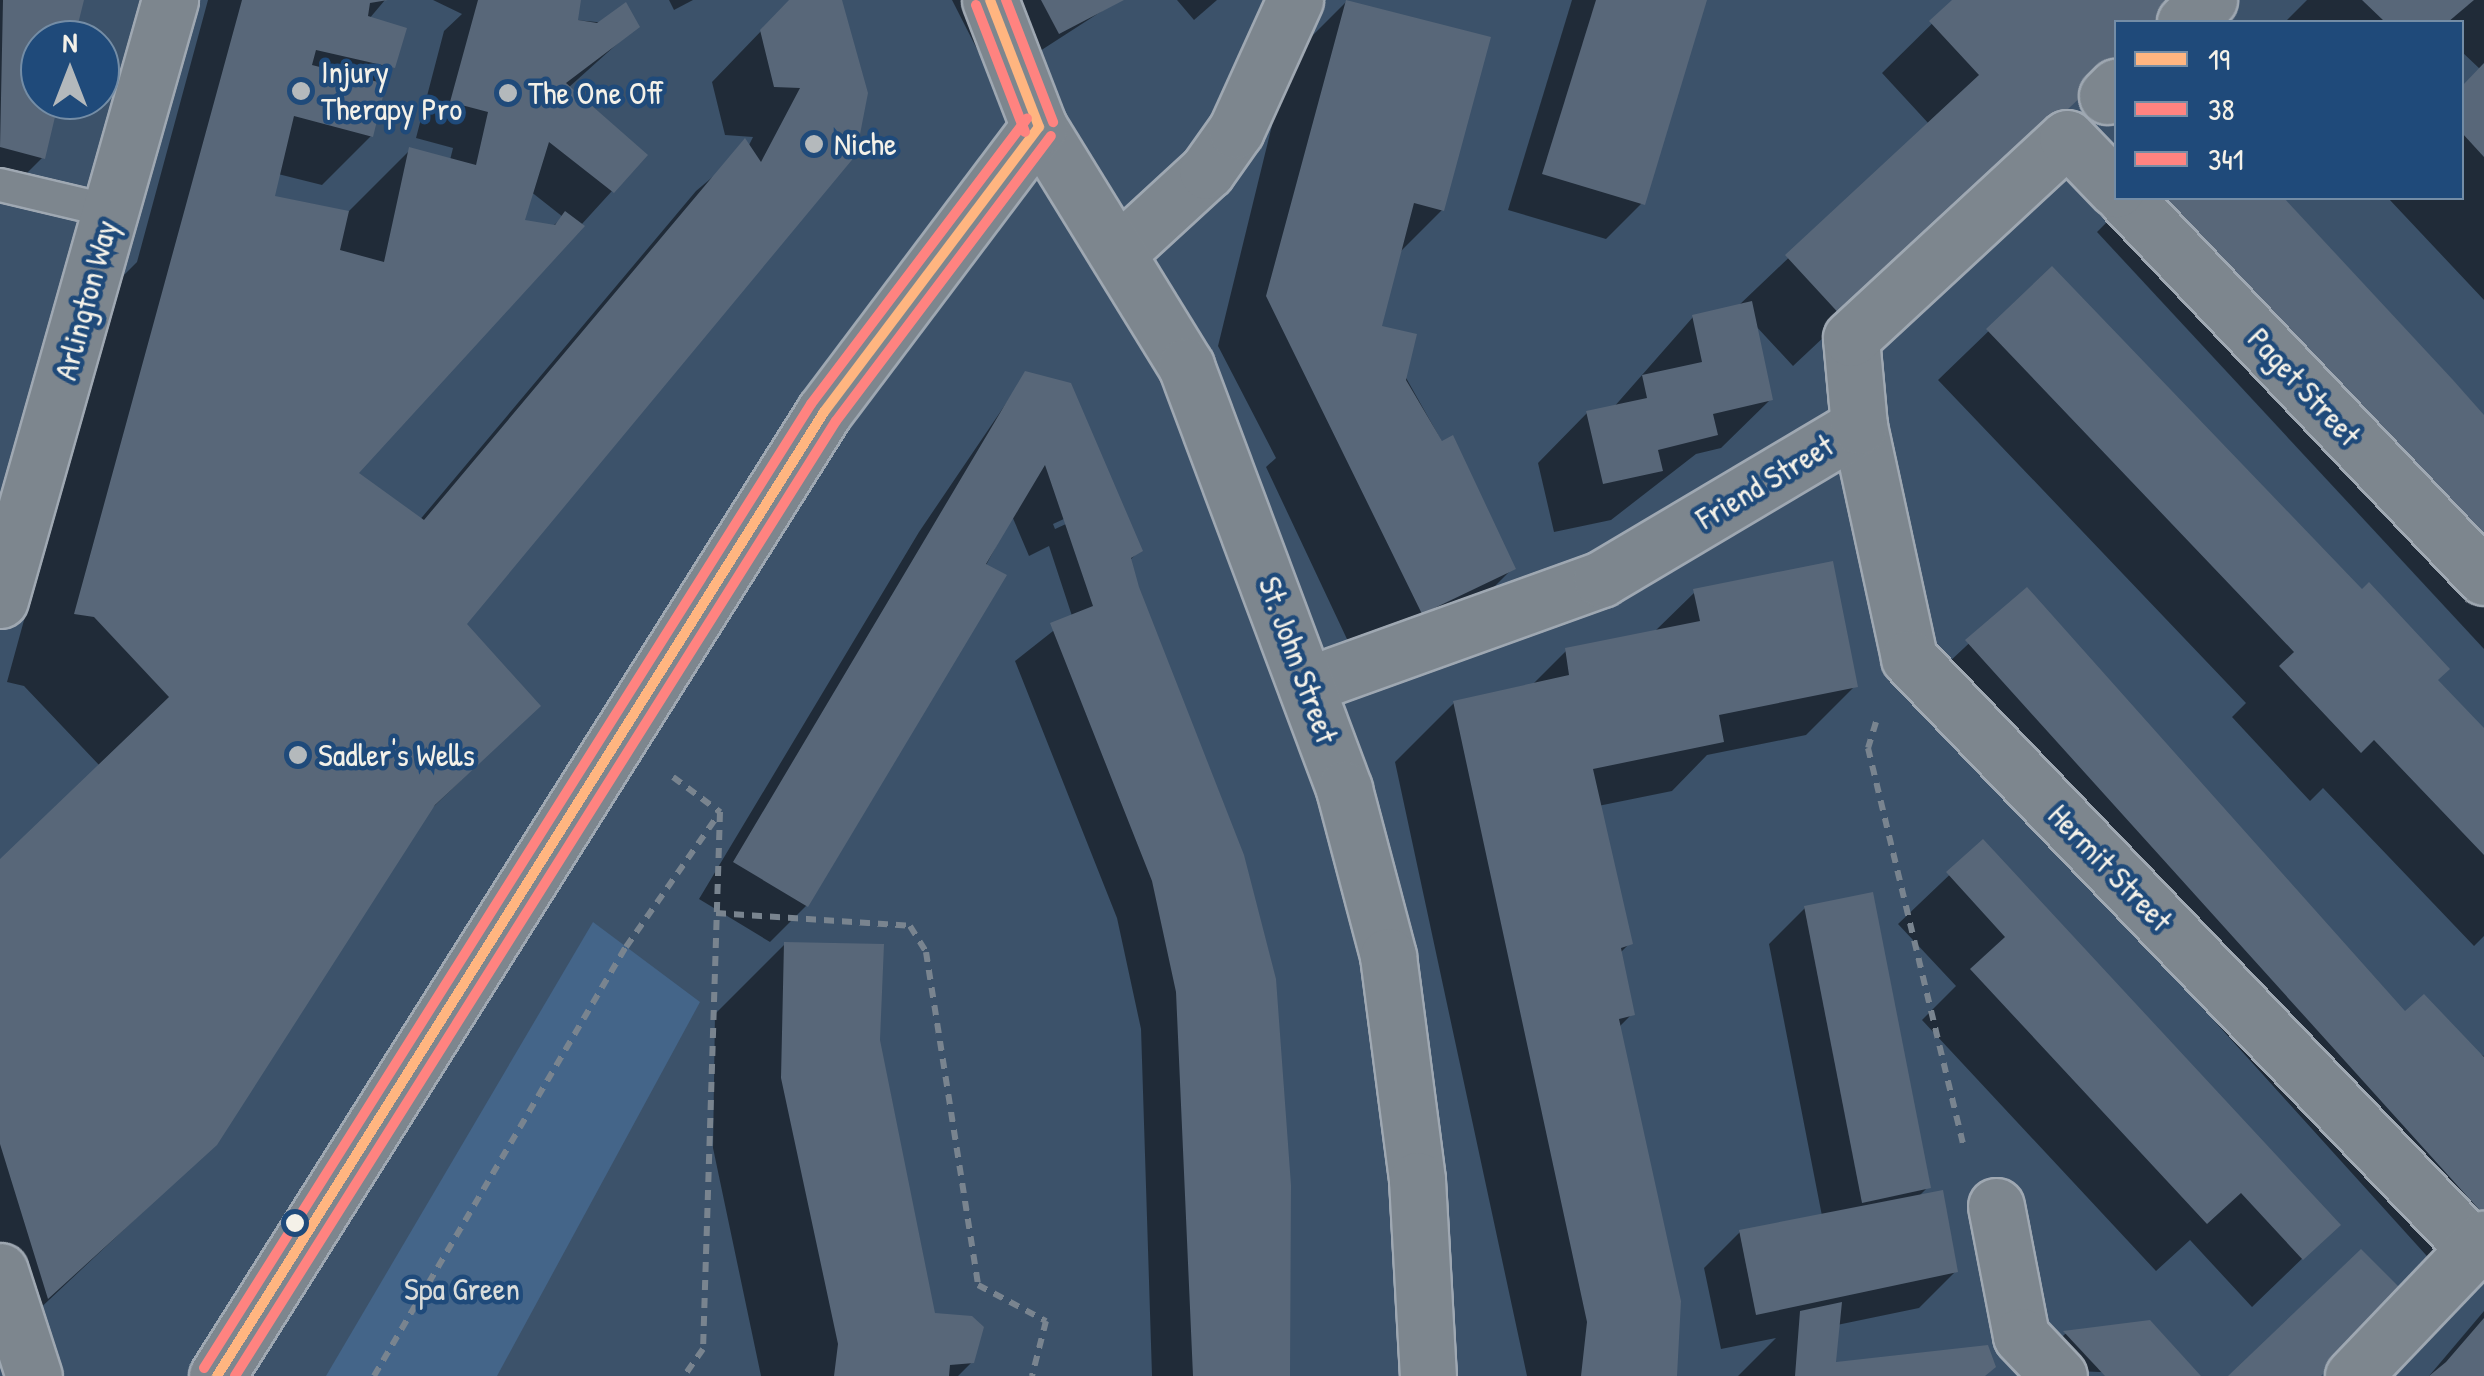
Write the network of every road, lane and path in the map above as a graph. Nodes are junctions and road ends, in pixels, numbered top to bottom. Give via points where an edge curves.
1 (170, 0) edge
2 (990, 0) edge
3 (1295, 0) edge
4 (2209, 0) edge
5 (2187, 20) edge
6 (2112, 91) edge
7 (1038, 126) junction
8 (2067, 138) junction
9 (0, 185) edge
10 (2114, 187) edge
11 (2127, 200) edge
12 (110, 211) junction
13 (1121, 250) junction
14 (1859, 426) junction
15 (2484, 578) edge
16 (0, 600) edge
17 (1307, 685) junction
18 (1878, 713) dead end
19 (623, 742) junction
20 (720, 812) junction
21 (716, 914) junction
22 (1996, 1206) joint
23 (2480, 1244) edge
24 (0, 1270) edge
25 (34, 1376) edge
26 (218, 1376) edge
27 (374, 1376) edge
28 (684, 1376) edge
29 (1032, 1376) edge
30 (1428, 1376) edge
31 (2060, 1376) edge
32 (2353, 1376) edge

1 - 12 street, Arlington Way
2 - 7 street, St. John Street
3 - 13 street via 1226,144
4 - 5 street
6 - 8 lane, Friend Street
7 - 13 street, St. John Street
7 - 19 street via 824,412
8 - 10 street
8 - 14 street, Friend Street via 1851,338
9 - 12 lane
11 - 15 street, Paget Street
12 - 16 street, Arlington Way
13 - 17 street, St. John Street via 1186,366
14 - 17 street, Friend Street via 1602,579
14 - 23 street, Hermit Street via 1909,658
17 - 30 street, St. John Street via 1388,956 1417,1180
18 - 22 path via 1868,748 1975,1189
19 - 20 path
19 - 26 street
20 - 21 path
20 - 27 path via 626,947
21 - 28 path via 703,1349
21 - 29 path via 910,926 926,952 978,1285 1046,1321
22 - 31 street via 2021,1336
23 - 32 street
24 - 25 street

